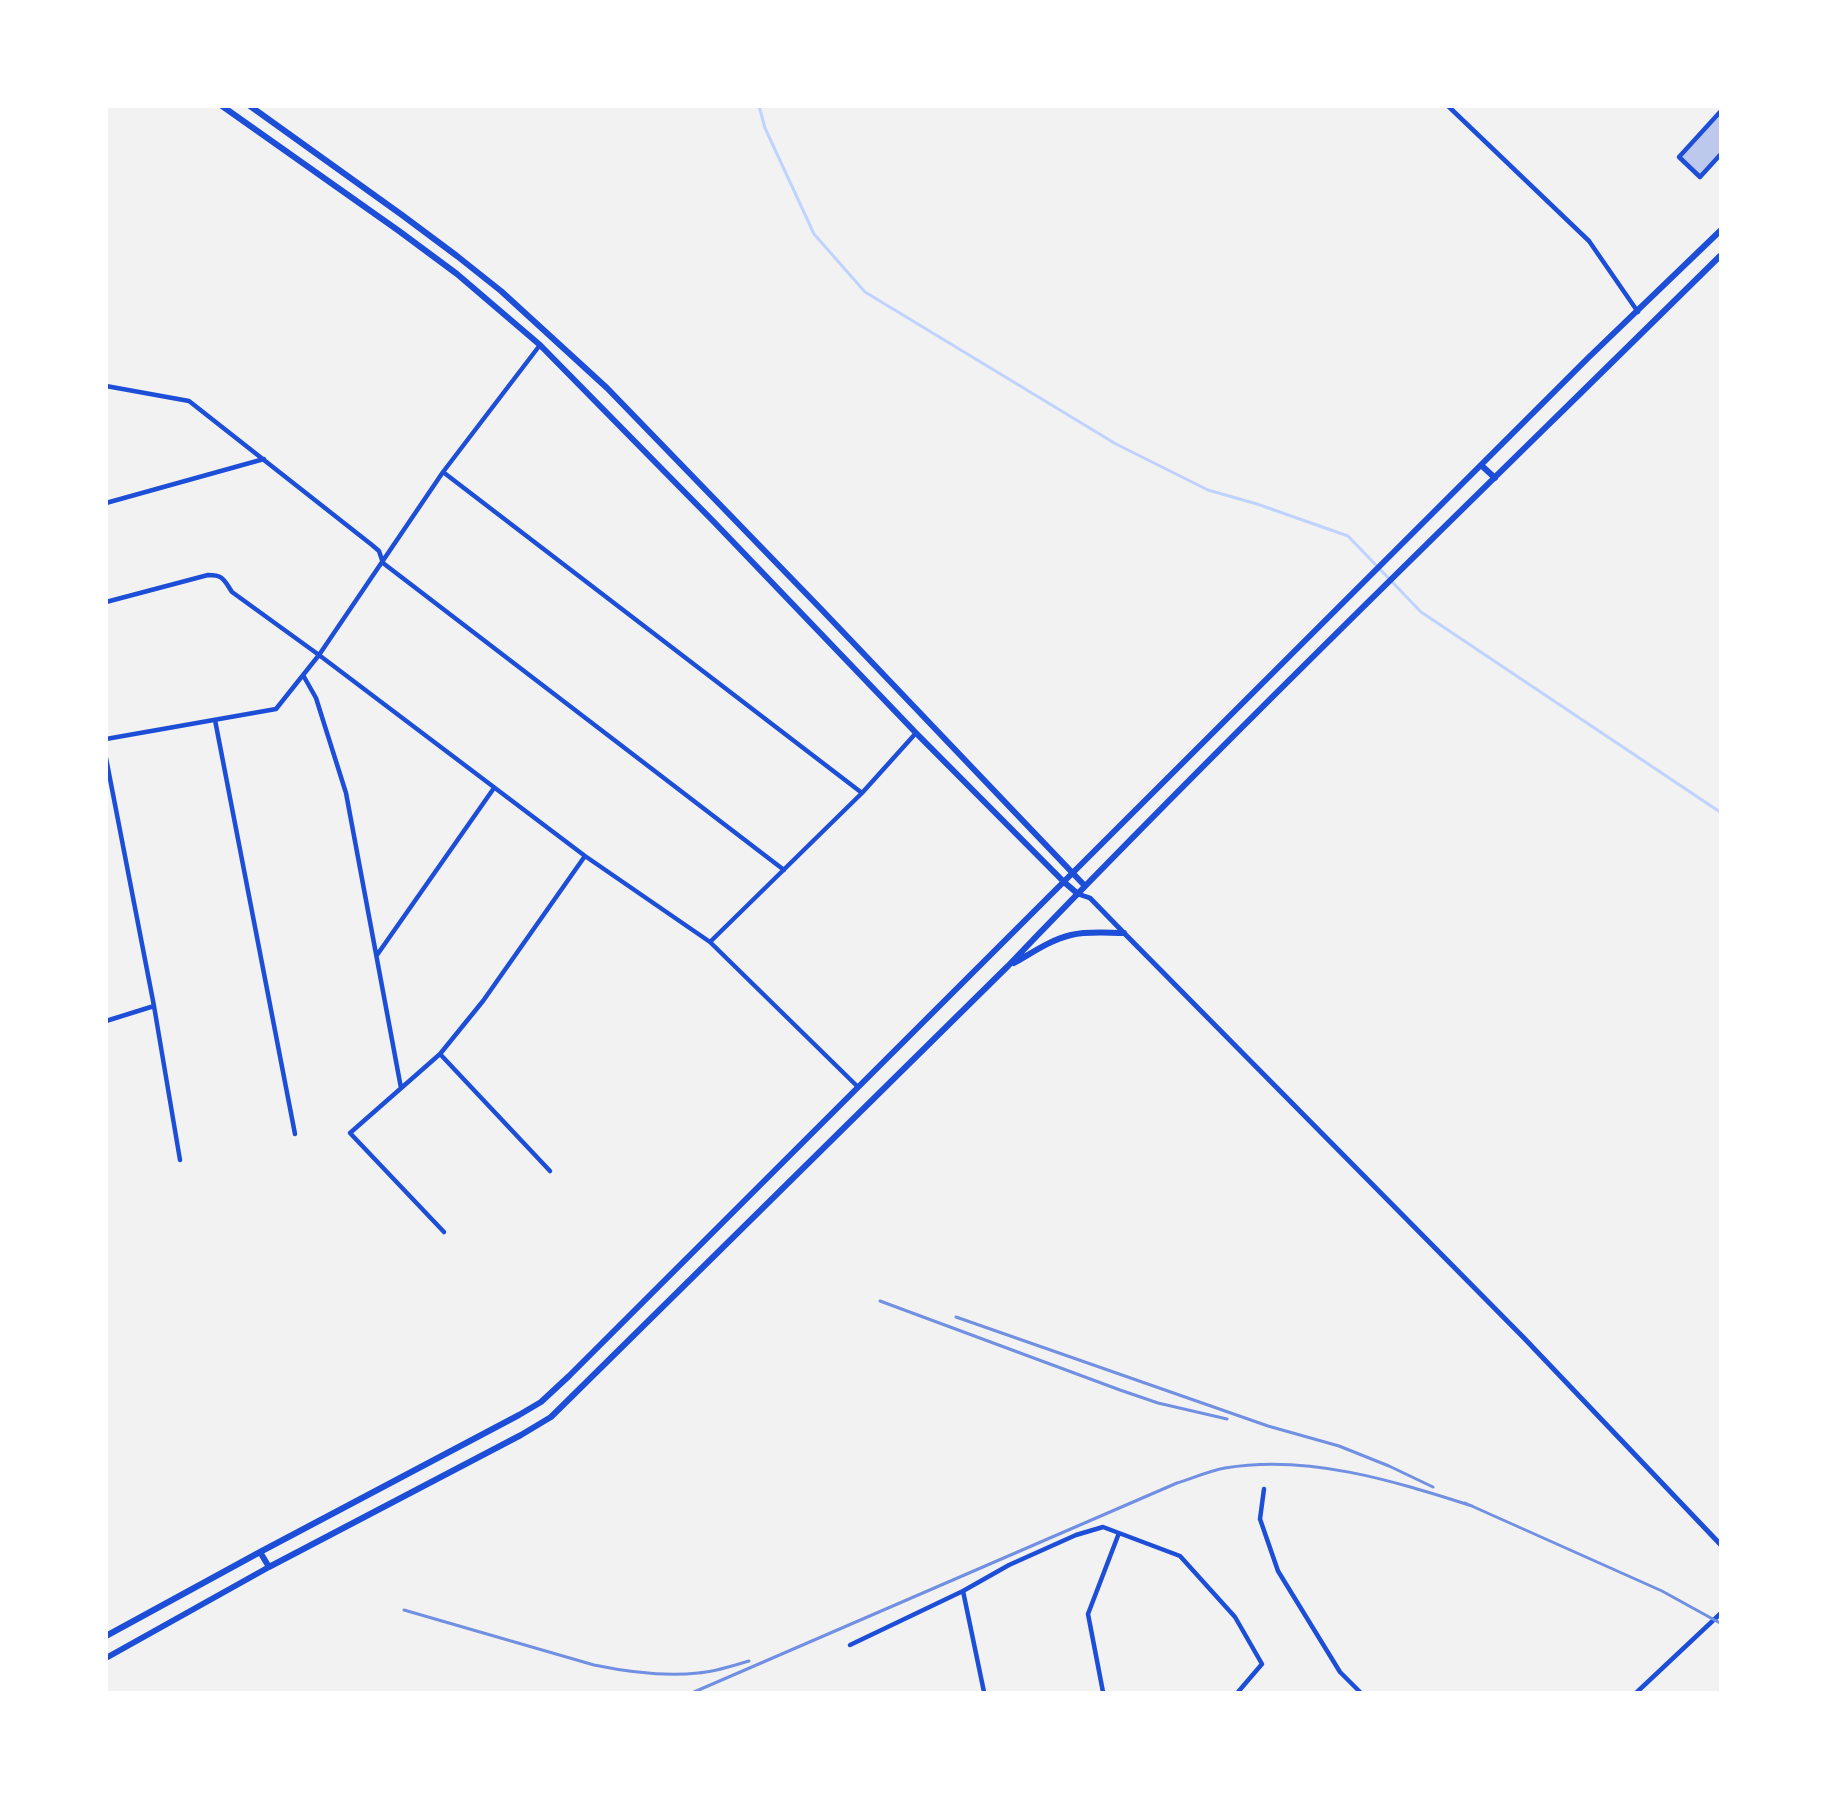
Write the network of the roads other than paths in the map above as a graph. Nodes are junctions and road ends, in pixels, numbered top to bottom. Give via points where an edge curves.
1 (222, 106) edge
2 (250, 106) edge
3 (1448, 106) edge
4 (1720, 112) edge
5 (1720, 155) edge
6 (1720, 231) edge
7 (1720, 256) edge
8 (1638, 312) junction
9 (540, 345) junction
10 (106, 386) edge
11 (264, 459) junction
12 (1481, 465) junction
13 (443, 472) junction
14 (1495, 478) junction
15 (106, 503) edge
16 (383, 563) junction
17 (106, 602) edge
18 (319, 655) junction
19 (303, 675) junction
20 (214, 720) junction
21 (916, 733) junction
22 (106, 739) edge
23 (106, 758) edge
24 (494, 788) junction
25 (862, 793) junction
26 (585, 856) junction
27 (784, 870) junction
28 (1073, 872) junction
29 (1064, 882) junction
30 (1085, 886) junction
31 (1078, 894) junction
32 (1090, 898) junction
33 (1124, 933) junction
34 (710, 942) junction
35 (377, 955) junction
36 (1008, 966) junction
37 (154, 1006) junction
38 (106, 1021) edge
39 (440, 1054) junction
40 (858, 1087) junction
41 (401, 1089) junction
42 (295, 1134) dead end
43 (180, 1160) dead end
44 (550, 1171) dead end
45 (444, 1232) dead end
46 (1264, 1489) dead end
47 (1119, 1533) junction
48 (1720, 1544) edge
49 (260, 1552) junction
50 (269, 1568) junction
51 (963, 1591) junction
52 (1720, 1614) edge
53 (106, 1636) edge
54 (850, 1645) dead end
55 (106, 1658) edge
56 (984, 1692) edge
57 (1103, 1692) edge
58 (1238, 1692) edge
59 (1360, 1692) edge
60 (1637, 1692) edge

1 - 9 main road via 399,231
2 - 28 main road via 402,214 501,291 607,388
3 - 8 street via 1589,241
4 - 5 street via 1678,157 1700,177
6 - 8 main road
7 - 14 main road
8 - 12 main road
9 - 13 street
9 - 21 main road
10 - 11 street via 189,401
11 - 15 street
11 - 16 street via 379,551
12 - 14 main road
12 - 28 main road
13 - 16 street
13 - 25 street
14 - 30 main road
16 - 18 street
16 - 27 street
17 - 18 street via 218,575 232,592
18 - 19 street
18 - 24 street
19 - 20 street via 276,709
19 - 35 street via 315,698 346,793
20 - 22 street
20 - 42 street
21 - 25 street
21 - 29 main road
23 - 37 street
24 - 26 street
24 - 35 street
25 - 27 street
26 - 34 street
26 - 39 street via 483,1001
27 - 34 street
28 - 29 main road
28 - 30 main road
29 - 31 main road
29 - 40 main road
30 - 31 main road
30 - 32 street
31 - 32 street
31 - 36 main road
32 - 33 street
33 - 36 main road via 1071,935
33 - 48 street via 1524,1338
34 - 40 street
35 - 41 street
36 - 50 main road via 551,1417
37 - 38 street
37 - 43 street
39 - 41 street
39 - 44 street
40 - 49 main road via 541,1402
41 - 45 street via 350,1133
46 - 59 street via 1260,1519 1278,1571 1340,1672
47 - 51 street via 1103,1527 1076,1535
47 - 57 street via 1088,1614
47 - 58 street via 1180,1556 1235,1617 1262,1664
49 - 50 main road
49 - 53 main road
50 - 55 main road
51 - 54 street
51 - 56 street
52 - 60 street

